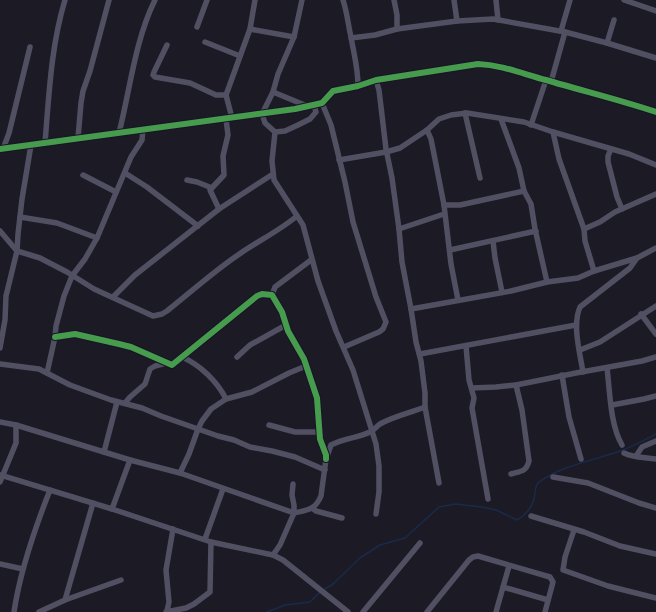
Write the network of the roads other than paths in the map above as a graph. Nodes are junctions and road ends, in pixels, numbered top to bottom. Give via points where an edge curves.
1 (65, 0) edge
2 (109, 0) edge
3 (154, 0) edge
4 (207, 0) edge
5 (255, 0) edge
6 (302, 0) edge
7 (343, 0) edge
8 (394, 0) edge
9 (454, 0) edge
10 (496, 0) edge
11 (570, 0) edge
12 (624, 0) edge
13 (656, 11) edge
14 (498, 20) junction
15 (614, 20) dead end
16 (457, 21) junction
17 (197, 27) dead end
18 (250, 29) junction
19 (397, 30) junction
20 (563, 32) junction
21 (294, 37) junction
22 (351, 38) junction
23 (205, 42) dead end
24 (608, 43) junction
25 (167, 45) dead end
26 (30, 47) dead end
27 (240, 56) junction
28 (656, 58) edge
29 (376, 80) junction
30 (548, 81) junction
31 (358, 86) junction
32 (273, 92) junction
33 (226, 95) junction
34 (322, 103) junction
35 (314, 105) junction
36 (307, 106) junction
37 (656, 112) edge
38 (464, 113) junction
39 (262, 114) junction
40 (229, 118) junction
41 (501, 119) junction
42 (531, 124) junction
43 (143, 129) junction
44 (427, 130) junction
45 (275, 132) junction
46 (553, 132) junction
47 (119, 133) junction
48 (78, 138) junction
49 (45, 143) junction
50 (31, 145) junction
51 (2, 149) edge
52 (611, 149) junction
53 (386, 152) junction
54 (339, 160) junction
55 (656, 165) edge
56 (125, 173) junction
57 (273, 174) junction
58 (83, 176) dead end
59 (480, 178) dead end
60 (187, 180) dead end
61 (212, 188) junction
62 (524, 191) junction
63 (116, 192) junction
64 (656, 194) edge
65 (444, 205) junction
66 (219, 209) junction
67 (622, 209) junction
68 (444, 214) junction
69 (297, 216) junction
70 (20, 217) junction
71 (198, 226) junction
72 (399, 229) junction
73 (584, 229) junction
74 (0, 231) edge
75 (536, 231) junction
76 (97, 238) junction
77 (494, 241) junction
78 (656, 248) edge
79 (17, 250) junction
80 (450, 250) junction
81 (636, 258) junction
82 (311, 260) junction
83 (594, 271) junction
84 (72, 276) junction
85 (547, 282) junction
86 (0, 291) edge
87 (502, 292) junction
88 (272, 295) junction
89 (6, 296) junction
90 (113, 297) junction
91 (458, 300) junction
92 (656, 306) edge
93 (411, 309) junction
94 (641, 314) junction
95 (2, 325) edge
96 (286, 325) junction
97 (576, 325) junction
98 (656, 334) edge
99 (55, 337) junction
100 (466, 346) junction
101 (344, 347) junction
102 (0, 348) edge
103 (580, 350) junction
104 (420, 354) junction
105 (182, 357) junction
106 (237, 357) dead end
107 (656, 357) edge
108 (166, 363) junction
109 (0, 364) edge
110 (306, 366) junction
111 (607, 368) junction
112 (583, 372) junction
113 (47, 373) junction
114 (562, 375) junction
115 (516, 385) junction
116 (472, 388) junction
117 (656, 396) edge
118 (226, 398) junction
119 (118, 402) junction
120 (125, 403) junction
121 (612, 405) junction
122 (425, 408) junction
123 (0, 422) edge
124 (16, 425) junction
125 (269, 425) dead end
126 (198, 429) junction
127 (319, 432) junction
128 (371, 432) junction
129 (656, 441) edge
130 (622, 445) dead end
131 (104, 452) junction
132 (624, 453) dead end
133 (636, 456) junction
134 (326, 459) junction
135 (581, 459) dead end
136 (656, 459) edge
137 (130, 460) junction
138 (325, 470) junction
139 (180, 473) junction
140 (511, 474) dead end
141 (1, 475) edge
142 (553, 477) dead end
143 (0, 482) edge
144 (439, 483) dead end
145 (293, 484) dead end
146 (223, 489) junction
147 (50, 490) junction
148 (488, 500) dead end
149 (93, 503) junction
150 (112, 508) junction
151 (312, 508) junction
152 (656, 508) edge
153 (294, 513) junction
154 (376, 514) dead end
155 (531, 516) dead end
156 (342, 518) dead end
157 (173, 529) junction
158 (574, 530) junction
159 (205, 539) junction
160 (211, 542) junction
161 (420, 543) dead end
162 (656, 554) edge
163 (273, 556) junction
164 (0, 564) edge
165 (509, 566) junction
166 (23, 569) junction
167 (121, 580) dead end
168 (503, 587) junction
169 (656, 598) edge
170 (65, 600) junction
171 (548, 600) junction
172 (14, 612) edge
173 (39, 612) edge
174 (166, 612) edge
175 (348, 612) edge
176 (363, 612) edge
177 (427, 612) edge
178 (496, 612) edge
179 (545, 612) edge

1 - 49 street via 55,44
2 - 48 street via 83,90
3 - 47 street via 137,53
4 - 17 street
5 - 18 street
6 - 21 street
7 - 22 street
8 - 19 street
9 - 16 street
10 - 14 street
11 - 20 street
12 - 13 street
14 - 16 street
14 - 20 street
15 - 24 street
16 - 19 street
18 - 21 street
18 - 27 street
19 - 22 street
20 - 24 street
20 - 30 street
21 - 32 street
22 - 31 street via 357,63
23 - 27 street
24 - 28 street
25 - 33 street via 154,72 155,77 190,83 216,95
26 - 51 street via 9,133
27 - 33 street
29 - 30 street via 490,64
29 - 31 street
29 - 53 street
30 - 37 street
30 - 42 street
31 - 34 street via 333,91
32 - 36 street
32 - 39 street
33 - 40 street
34 - 35 street
34 - 54 street via 331,124
35 - 36 street
35 - 45 street via 316,112 310,119 285,131
36 - 39 street
38 - 41 street
38 - 44 street via 439,119
38 - 59 street
39 - 40 street
39 - 45 street via 266,123
40 - 43 street
40 - 61 street via 223,156 224,175
41 - 42 street
41 - 62 street
42 - 46 street
43 - 47 street
43 - 56 street via 142,140
44 - 53 street via 400,148
44 - 65 street
45 - 57 street via 272,152
46 - 52 street
46 - 73 street via 559,159
47 - 48 street
48 - 49 street
49 - 50 street
50 - 51 street
50 - 70 street
52 - 55 street
52 - 67 street via 608,162
53 - 54 street
53 - 72 street
54 - 101 street via 353,222 386,322 384,329 379,332
56 - 63 street
56 - 71 street via 148,187
57 - 66 street
57 - 69 street via 276,184
58 - 63 street
60 - 61 street
61 - 66 street via 210,190
62 - 65 street via 460,205
62 - 75 street via 531,204
63 - 76 street
64 - 67 street
65 - 68 street
66 - 71 street
67 - 73 street
68 - 72 street
68 - 80 street
69 - 82 street via 303,225
69 - 90 street via 220,267 162,314 154,316
70 - 76 street via 57,223
70 - 79 street
71 - 90 street via 136,275
72 - 93 street via 406,290
73 - 83 street
74 - 79 street
75 - 77 street
75 - 85 street
76 - 84 street
77 - 80 street
77 - 87 street
78 - 81 street
79 - 84 street via 40,258
79 - 89 street
80 - 91 street
81 - 83 street
81 - 97 street via 630,268 580,307
82 - 88 street via 275,287
82 - 101 street
83 - 85 street via 578,278
84 - 90 street
84 - 99 street via 64,296
85 - 87 street
86 - 89 street
87 - 91 street
88 - 96 street
88 - 105 street via 257,296
89 - 95 street
91 - 93 street
92 - 94 street
93 - 104 street
94 - 98 street
94 - 103 street via 600,342
95 - 102 street
96 - 106 street via 250,345
96 - 110 street
97 - 100 street
97 - 103 street
99 - 108 street via 75,334 119,344
99 - 113 street
100 - 104 street
100 - 116 street
101 - 128 street
103 - 112 street
104 - 122 street
105 - 108 street via 172,365
105 - 118 street via 195,363 221,389
107 - 111 street
108 - 120 street via 150,369 145,384
109 - 113 street
110 - 118 street via 252,392
110 - 127 street via 317,398
111 - 112 street
111 - 121 street
112 - 114 street
113 - 119 street via 76,388
114 - 115 street
114 - 135 street via 569,417
115 - 116 street
115 - 140 street via 529,461 525,470
116 - 148 street via 472,408
117 - 121 street
118 - 126 street via 211,409
119 - 120 street
119 - 131 street
120 - 126 street
121 - 130 street via 617,438
122 - 128 street via 390,419
122 - 144 street
123 - 124 street
124 - 131 street
124 - 141 street via 16,443
125 - 127 street via 295,432
126 - 138 street via 250,447 286,454
126 - 139 street
127 - 134 street
128 - 134 street via 331,445
128 - 154 street via 376,444 379,466
129 - 133 street via 642,447
131 - 137 street
132 - 133 street
133 - 136 street
134 - 138 street
137 - 139 street
137 - 150 street
138 - 151 street via 321,496 317,505
139 - 146 street
141 - 143 street
141 - 147 street
142 - 152 street via 588,483
145 - 153 street
146 - 153 street
146 - 159 street
147 - 149 street
147 - 166 street
149 - 150 street
149 - 170 street
150 - 157 street
151 - 153 street
151 - 156 street
153 - 163 street
155 - 158 street
157 - 159 street
157 - 174 street via 166,570 169,602
158 - 162 street via 620,546
158 - 169 street via 563,570 608,586
159 - 160 street
160 - 163 street
160 - 174 street via 210,592 186,608
161 - 176 street
163 - 175 street via 283,560
164 - 166 street
165 - 168 street
165 - 171 street via 550,577 553,582
165 - 177 street via 478,556 473,557
166 - 172 street
167 - 170 street
168 - 171 street
168 - 178 street
170 - 173 street
171 - 179 street

